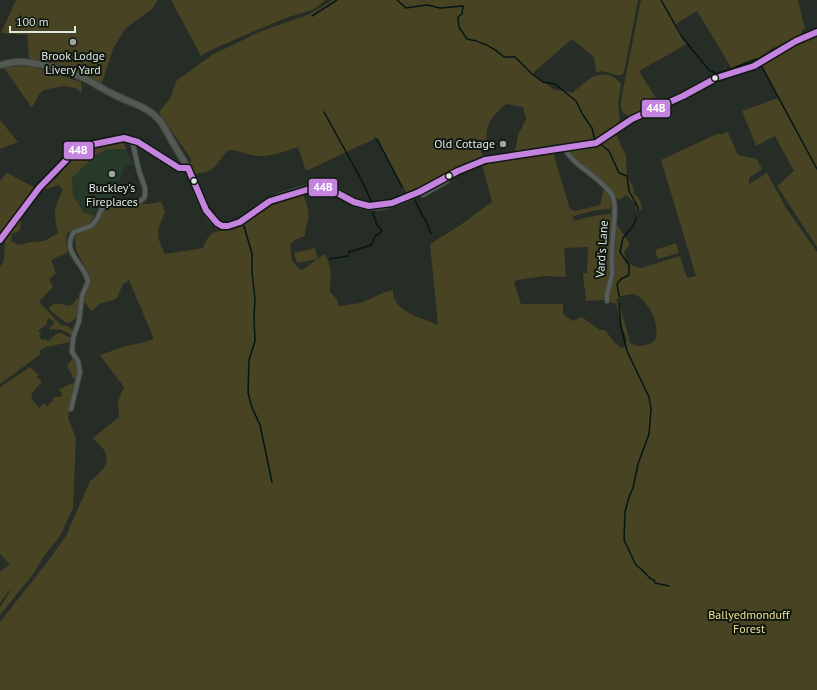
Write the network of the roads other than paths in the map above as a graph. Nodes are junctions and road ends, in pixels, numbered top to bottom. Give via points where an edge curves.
1 (817, 32) edge
2 (0, 65) edge
3 (132, 140) junction
4 (564, 148) junction
5 (188, 168) junction
6 (448, 177) junction
7 (423, 195) dead end
8 (0, 240) edge
9 (607, 301) dead end
10 (71, 409) dead end

1 - 4 street via 758,63 716,78 632,119 596,143
2 - 5 street via 24,62 67,72 140,106 154,114 161,122
3 - 5 street via 148,147 179,168
3 - 8 street via 124,138 92,144 71,155 39,188
3 - 10 street via 145,188 143,199 138,202 122,200 108,204 91,226 74,232 71,240 73,255 88,282 82,296 79,321 73,338 72,352 78,361 80,372
4 - 6 street via 487,159
4 - 9 street, Vard's Lane via 576,162 605,186 614,199 612,275
5 - 6 street via 204,208 220,226 229,227 270,202 314,187 329,188 349,200 376,207 392,204
6 - 7 street via 447,181

